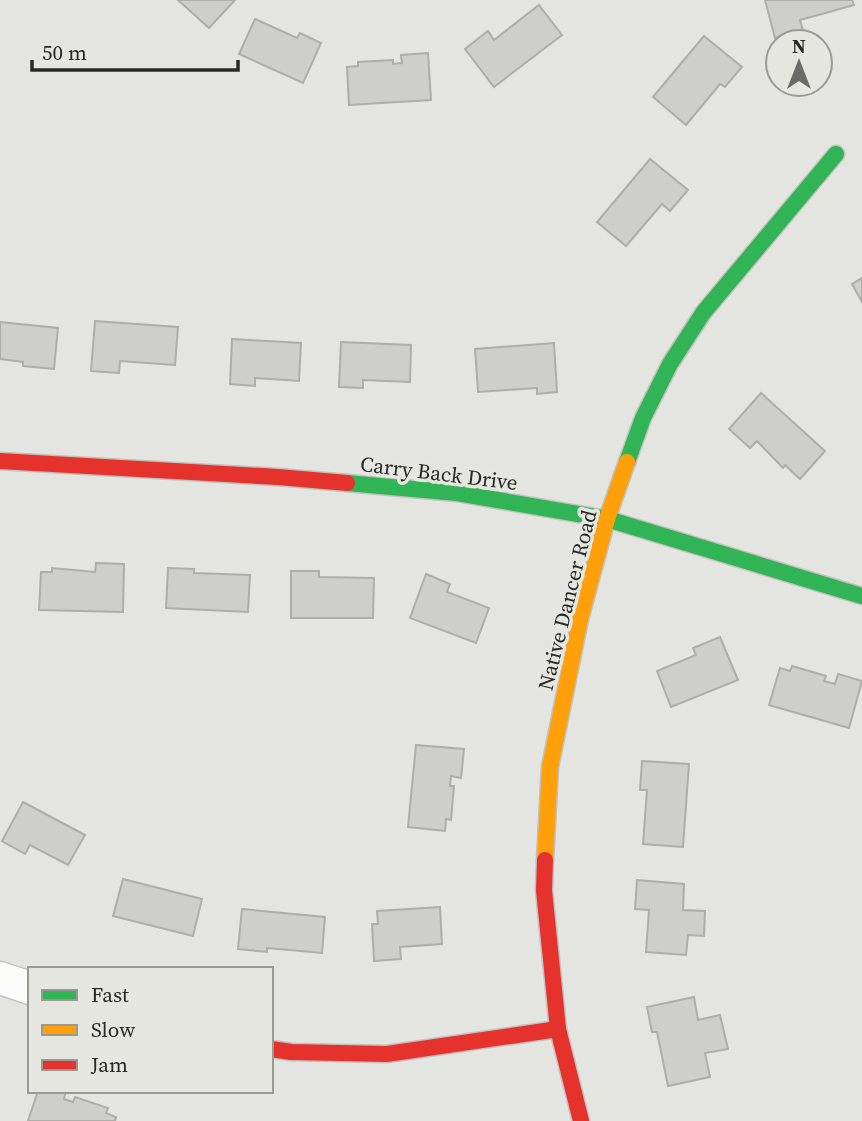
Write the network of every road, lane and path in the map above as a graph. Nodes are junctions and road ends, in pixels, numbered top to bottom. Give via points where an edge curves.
1 (836, 154) dead end
2 (0, 461) edge
3 (607, 519) junction
4 (862, 596) edge
5 (0, 978) edge
6 (28, 987) edge
7 (558, 1029) junction
8 (273, 1049) edge
9 (581, 1121) edge

1 - 3 street, Native Dancer Road via 703,313 670,364 643,418
2 - 3 street, Carry Back Drive via 457,493
3 - 4 street, Carry Back Drive
3 - 7 street, Native Dancer Road via 580,619 550,767 544,890
5 - 6 street
7 - 8 street via 387,1054
7 - 9 street, Native Dancer Road

